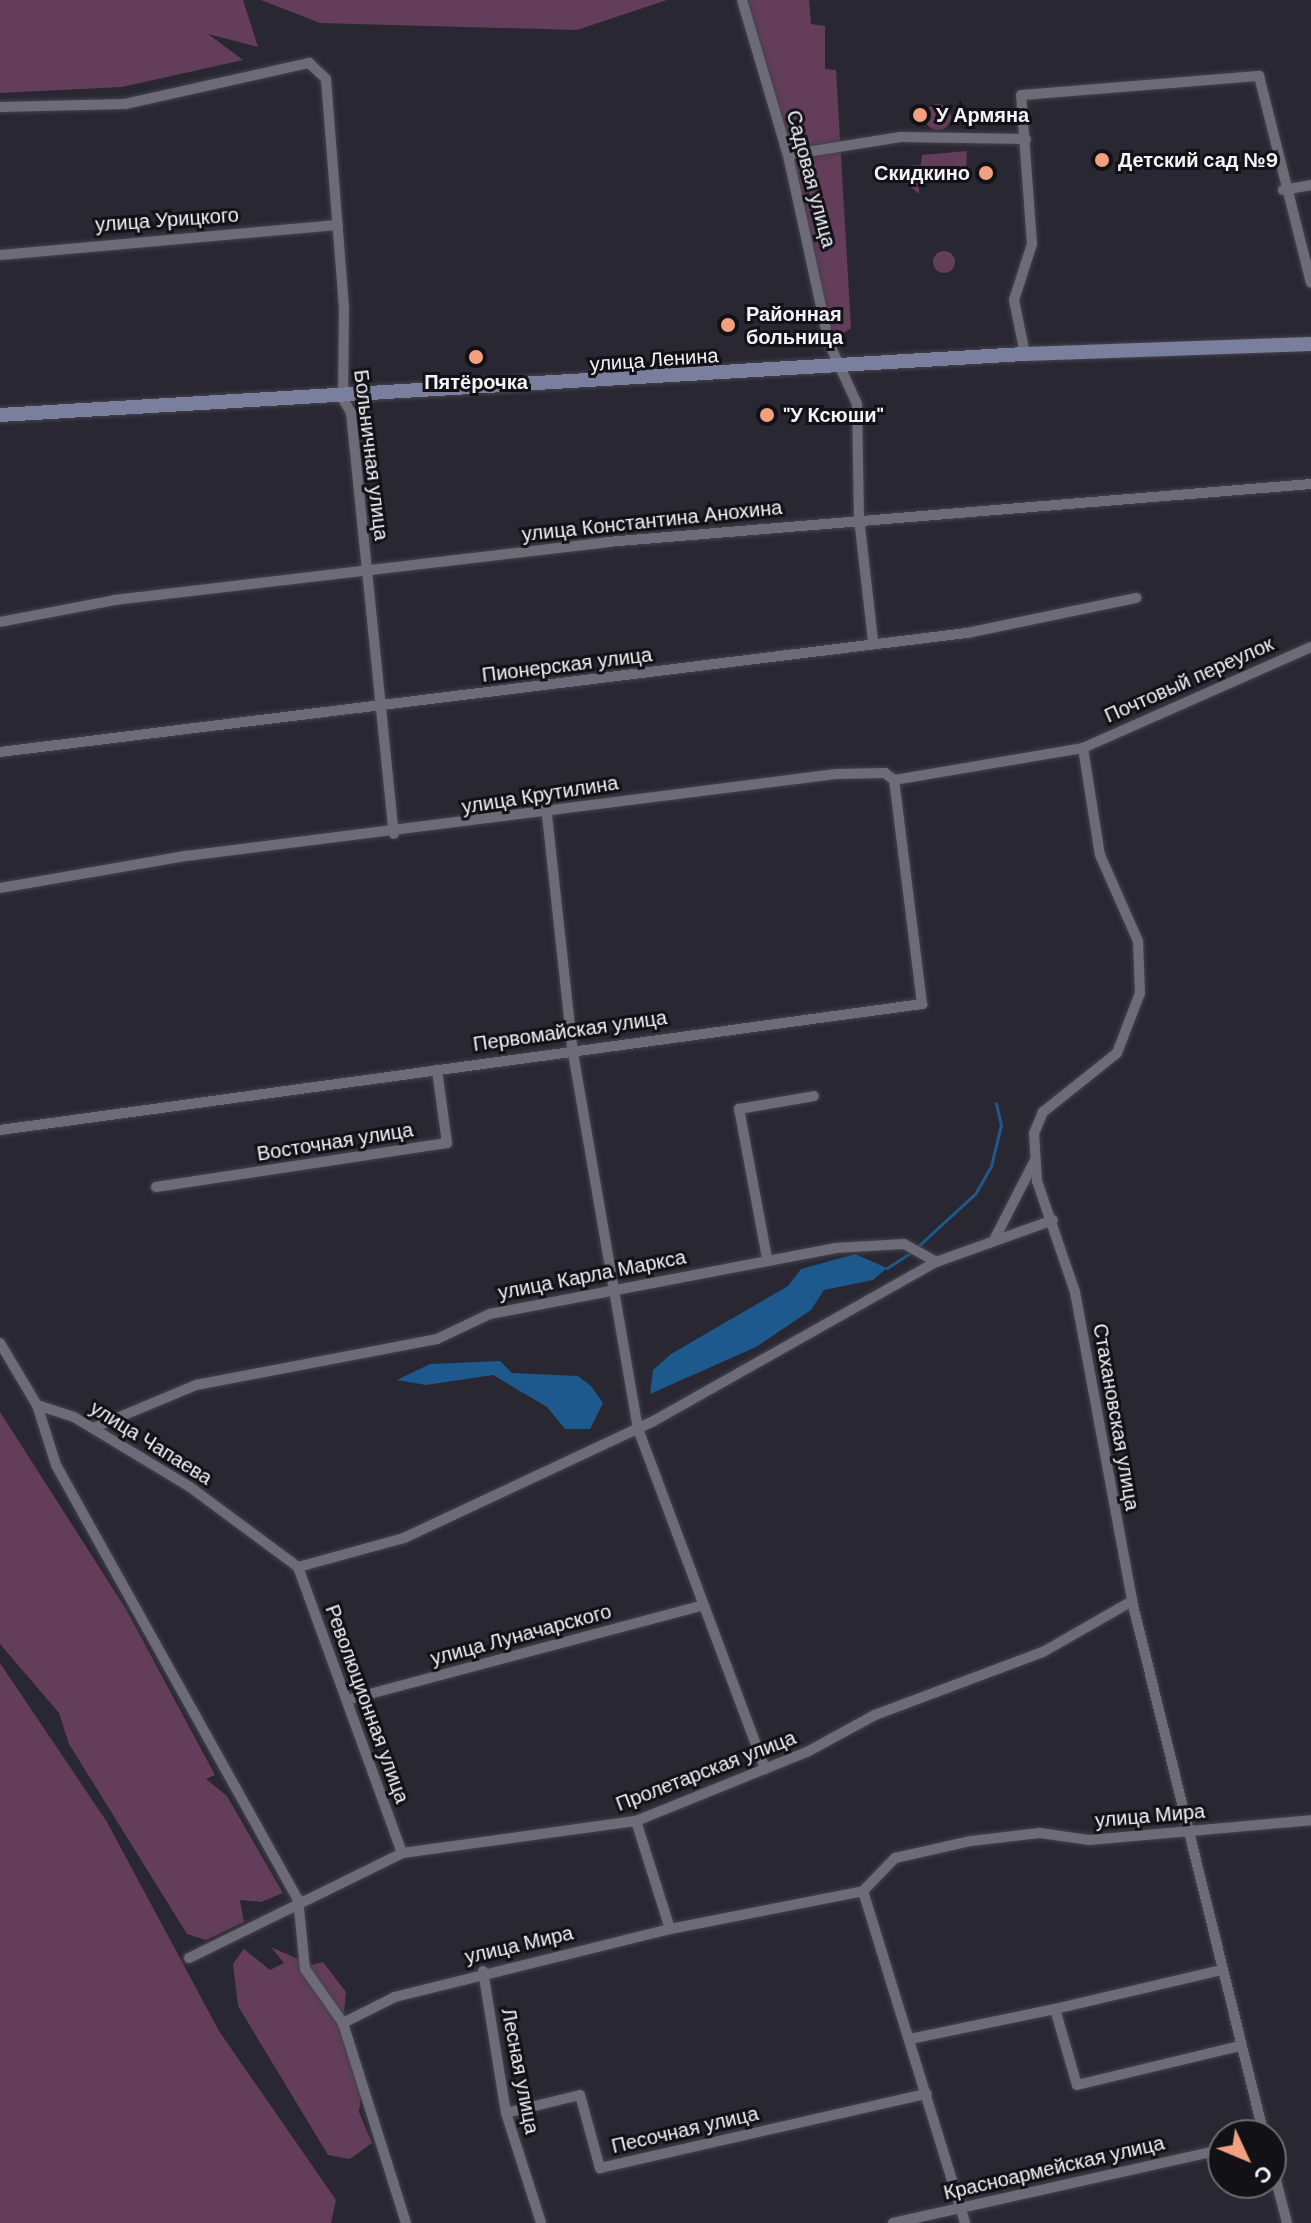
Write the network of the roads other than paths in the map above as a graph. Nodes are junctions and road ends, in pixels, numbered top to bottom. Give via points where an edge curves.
1 (742, 0) edge
2 (0, 107) edge
3 (1026, 139) junction
4 (788, 155) junction
5 (1311, 185) edge
6 (1283, 190) junction
7 (338, 225) junction
8 (0, 255) edge
9 (1311, 283) edge
10 (1311, 344) edge
11 (1025, 354) junction
12 (840, 369) junction
13 (343, 399) junction
14 (0, 415) edge
15 (1311, 484) edge
16 (859, 518) junction
17 (367, 570) junction
18 (1136, 598) dead end
19 (0, 622) edge
20 (873, 641) junction
21 (1311, 647) edge
22 (381, 706) junction
23 (1083, 748) junction
24 (0, 752) edge
25 (894, 780) junction
26 (547, 815) junction
27 (394, 834) junction
28 (0, 888) edge
29 (572, 1047) junction
30 (437, 1070) junction
31 (814, 1096) dead end
32 (0, 1130) edge
33 (1036, 1157) junction
34 (156, 1187) dead end
35 (1053, 1220) junction
36 (992, 1242) junction
37 (767, 1258) junction
38 (936, 1262) junction
39 (614, 1289) junction
40 (0, 1343) edge
41 (37, 1405) junction
42 (93, 1428) junction
43 (638, 1429) junction
44 (298, 1567) junction
45 (1132, 1601) junction
46 (703, 1605) junction
47 (347, 1700) junction
48 (765, 1769) junction
49 (1311, 1820) edge
50 (636, 1821) junction
51 (1188, 1831) junction
52 (402, 1853) junction
53 (863, 1891) junction
54 (298, 1899) junction
55 (670, 1929) junction
56 (189, 1958) dead end
57 (1221, 1970) junction
58 (483, 1971) junction
59 (1056, 2011) junction
60 (343, 2023) junction
61 (910, 2039) junction
62 (1240, 2046) junction
63 (927, 2094) junction
64 (506, 2113) junction
65 (1260, 2119) edge
66 (1207, 2153) edge
67 (1281, 2199) edge
68 (959, 2208) junction
69 (406, 2223) edge
70 (541, 2223) edge
71 (893, 2223) edge
72 (965, 2223) edge
73 (1287, 2223) edge

1 - 4 street, Садовая улица
2 - 7 street, Больничная улица via 125,104 309,63 326,79
3 - 4 street via 901,137
3 - 6 street via 1021,95 1259,76
3 - 11 street via 1032,244 1014,300
4 - 12 street, Садовая улица
5 - 6 street
6 - 9 street
7 - 8 street, улица Урицкого
7 - 13 street, Больничная улица
10 - 11 main road, улица Ленина
11 - 12 main road, улица Ленина
12 - 13 main road, улица Ленина
12 - 16 street, Садовая улица via 857,404
13 - 14 main road, улица Ленина
13 - 17 street, Больничная улица via 351,413
15 - 16 street, улица Константина Анохина
16 - 17 street, улица Константина Анохина
16 - 20 street, Садовая улица
17 - 19 street, улица Константина Анохина
17 - 22 street, Больничная улица
18 - 20 street, Пионерская улица via 967,633
20 - 22 street, Пионерская улица
21 - 23 street, Почтовый переулок
22 - 24 street, Пионерская улица
22 - 27 street, Больничная улица
23 - 25 street, улица Крутилина
23 - 33 street, Стахановская улица via 1100,855 1138,941 1140,993 1117,1053 1043,1112
25 - 26 street, улица Крутилина via 885,773 836,774
25 - 29 street, Первомайская улица via 922,1004
26 - 27 street, улица Крутилина
26 - 29 street
27 - 28 street, улица Крутилина via 186,856
29 - 30 street, Первомайская улица
29 - 39 street
30 - 32 street, Первомайская улица
30 - 34 street, Восточная улица via 447,1143
31 - 37 street via 739,1109
33 - 35 street, Стахановская улица via 1037,1181
33 - 36 street
35 - 36 street
35 - 45 street, Стахановская улица via 1075,1292
36 - 38 street
37 - 38 street, улица Карла Маркса via 904,1244
37 - 39 street, улица Карла Маркса
38 - 43 street
39 - 42 street, улица Карла Маркса via 490,1314 437,1339 196,1385
39 - 43 street
40 - 41 street
41 - 42 street, улица Чапаева
41 - 54 street via 56,1465
42 - 44 street, улица Чапаева
43 - 44 street via 404,1538
43 - 46 street via 675,1514
44 - 47 street, Революционная улица
45 - 48 street, Пролетарская улица via 1043,1652 875,1715
45 - 51 street, Стахановская улица
46 - 47 street, улица Луначарского
46 - 48 street
47 - 52 street, Революционная улица
48 - 50 street, Пролетарская улица
49 - 51 street, улица Мира
50 - 52 street, Пролетарская улица
50 - 55 street
51 - 53 street, улица Мира via 971,1841 895,1858
51 - 57 street, Стахановская улица
52 - 54 street, Пролетарская улица
53 - 55 street, улица Мира
53 - 61 street
54 - 56 street, Пролетарская улица
54 - 60 street via 305,1969
55 - 58 street, улица Мира
57 - 59 street
57 - 62 street, Стахановская улица
58 - 60 street, улица Мира via 420,1990
58 - 64 street, Лесная улица
59 - 61 street
59 - 62 street via 1077,2085
60 - 69 street
61 - 63 street
62 - 65 street, Стахановская улица
63 - 64 street, Песочная улица via 600,2168 580,2095
63 - 68 street
64 - 70 street, Лесная улица
66 - 68 street, Красноармейская улица
67 - 73 street
68 - 71 street, Красноармейская улица
68 - 72 street

